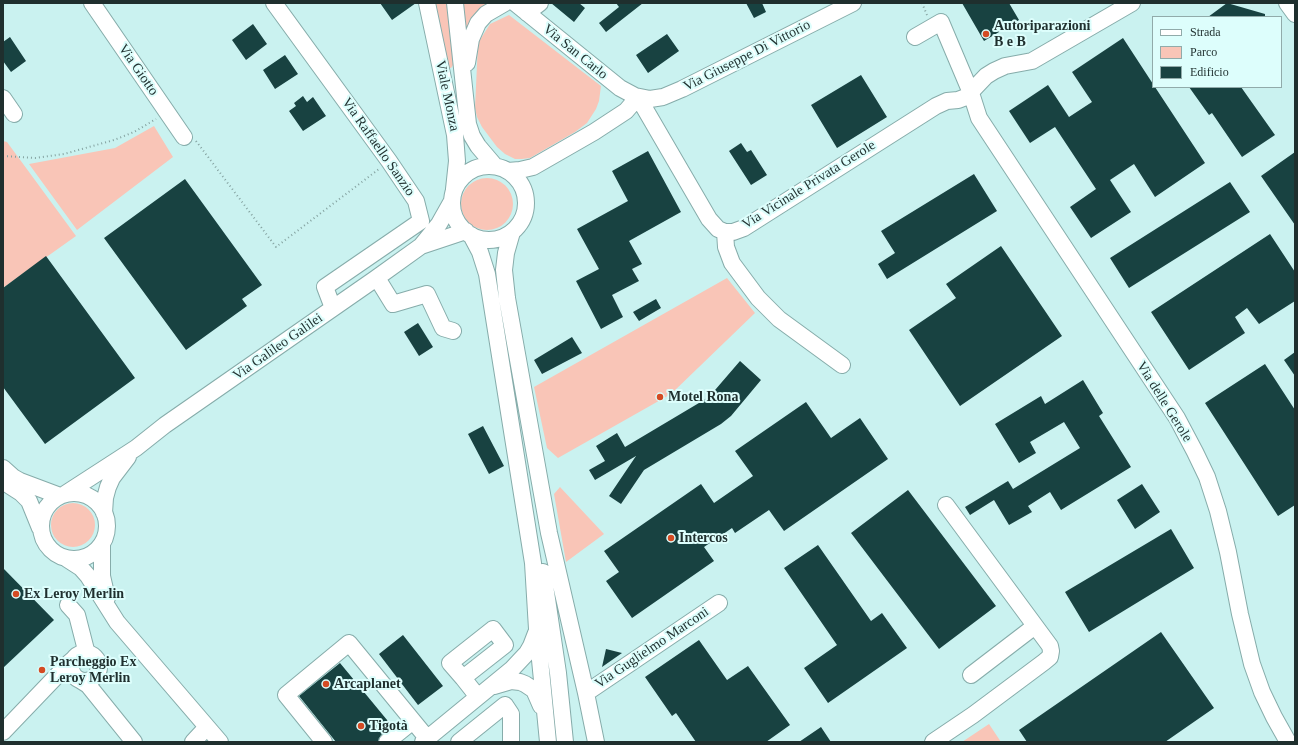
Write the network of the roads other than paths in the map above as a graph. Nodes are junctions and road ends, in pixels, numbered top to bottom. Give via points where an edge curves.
1 (92, 3) edge
2 (274, 3) edge
3 (427, 3) edge
4 (455, 3) edge
5 (505, 3) edge
6 (540, 3) edge
7 (853, 3) edge
8 (1132, 3) edge
9 (1287, 3) edge
10 (521, 8) edge
11 (1295, 14) edge
12 (915, 37) dead end
13 (464, 88) junction
14 (971, 93) junction
15 (638, 97) junction
16 (3, 98) edge
17 (14, 114) dead end
18 (184, 137) road end
19 (533, 167) junction
20 (501, 168) junction
21 (525, 193) junction
22 (453, 196) junction
23 (725, 232) junction
24 (468, 233) junction
25 (509, 233) junction
26 (421, 246) junction
27 (377, 278) junction
28 (333, 308) junction
29 (453, 331) dead end
30 (842, 365) dead end
31 (136, 448) junction
32 (3, 468) edge
33 (3, 481) edge
34 (63, 495) junction
35 (946, 506) dead end
36 (104, 513) junction
37 (40, 528) junction
38 (102, 544) junction
39 (67, 559) junction
40 (720, 603) dead end
41 (68, 605) dead end
42 (110, 609) junction
43 (1035, 626) junction
44 (537, 629) junction
45 (82, 655) junction
46 (58, 674) junction
47 (97, 674) junction
48 (971, 675) dead end
49 (463, 678) junction
50 (78, 679) junction
51 (94, 692) junction
52 (483, 692) junction
53 (586, 693) junction
54 (546, 717) junction
55 (413, 721) junction
56 (4, 730) edge
57 (215, 737) edge
58 (425, 740) edge
59 (510, 741) edge
60 (134, 742) edge
61 (193, 742) edge
62 (324, 742) edge
63 (387, 742) edge
64 (459, 742) edge
65 (548, 742) edge
66 (565, 742) edge
67 (596, 742) edge
68 (933, 742) edge
69 (1288, 742) edge

1 - 18 street, Via Giotto
2 - 28 street, Via Raffaello Sanzio via 416,201 421,221 325,287
3 - 22 street, Viale Monza via 455,135 457,156
4 - 13 street, Viale Monza
5 - 13 street via 486,14 475,27 469,48
6 - 10 street
7 - 15 street, Via Giuseppe Di Vittorio via 682,89 658,98
8 - 14 street via 1032,61 1005,66 994,71
9 - 11 street
10 - 15 street, Via San Carlo via 620,88
12 - 14 street, Via delle Gerole via 941,22
13 - 20 street, Viale Monza via 471,133 478,146
14 - 23 street, Via Vicinale Privata Gerole via 958,100 946,101 936,106 744,228
14 - 69 street, Via delle Gerole via 979,118 1177,418 1207,477 1228,552 1252,664 1262,692
15 - 19 street via 626,111
15 - 23 street, Via Vicinale Privata Gerole via 709,219 715,227
16 - 17 street
19 - 20 street via 520,170
19 - 21 street via 527,177
20 - 21 street via 517,179
20 - 22 street via 482,166 469,171 462,177
21 - 25 street via 524,214 518,225
22 - 24 street via 456,218
22 - 26 street, Via Galileo Galilei via 439,224
23 - 30 street via 726,247 732,263 758,298 779,319
24 - 25 street via 488,239 497,239
24 - 26 street, Via Galileo Galilei
24 - 44 street via 482,256 488,282 533,563
25 - 53 street via 504,270 507,298 549,533
25 - 66 street via 498,268 498,288 550,609
26 - 27 street, Via Galileo Galilei
27 - 28 street, Via Galileo Galilei
27 - 29 street via 393,304 427,294 442,328
28 - 31 street, Via Galileo Galilei
31 - 34 street, Via Galileo Galilei
31 - 36 street, Via Galileo Galilei via 112,478 105,498
32 - 34 street via 20,481
33 - 37 street via 29,501
34 - 36 street via 84,494 92,498
34 - 37 street via 47,506
35 - 43 street
36 - 38 street via 107,529
37 - 39 street via 46,544 58,556
38 - 39 street via 87,557
38 - 42 street via 102,576
39 - 42 street via 88,576
40 - 53 street, Via Guglielmo Marconi
41 - 45 street via 78,615
42 - 57 street via 117,622
43 - 48 street
43 - 68 street via 1050,646 1050,657
44 - 52 street via 531,646 522,659
44 - 54 street
45 - 46 street
45 - 47 street via 95,658 99,666
45 - 50 street via 71,667
46 - 50 street via 67,673
46 - 56 street
47 - 50 street via 92,680
47 - 51 street
49 - 49 street via 450,663 493,629 505,644
49 - 52 street
50 - 51 street
51 - 60 street
52 - 54 street via 511,681 520,682 534,690
52 - 58 street
53 - 67 street, Via Guglielmo Marconi
54 - 65 street
55 - 58 street
55 - 62 street via 349,643 286,695
55 - 63 street
57 - 61 street
59 - 64 street via 510,714 505,705

